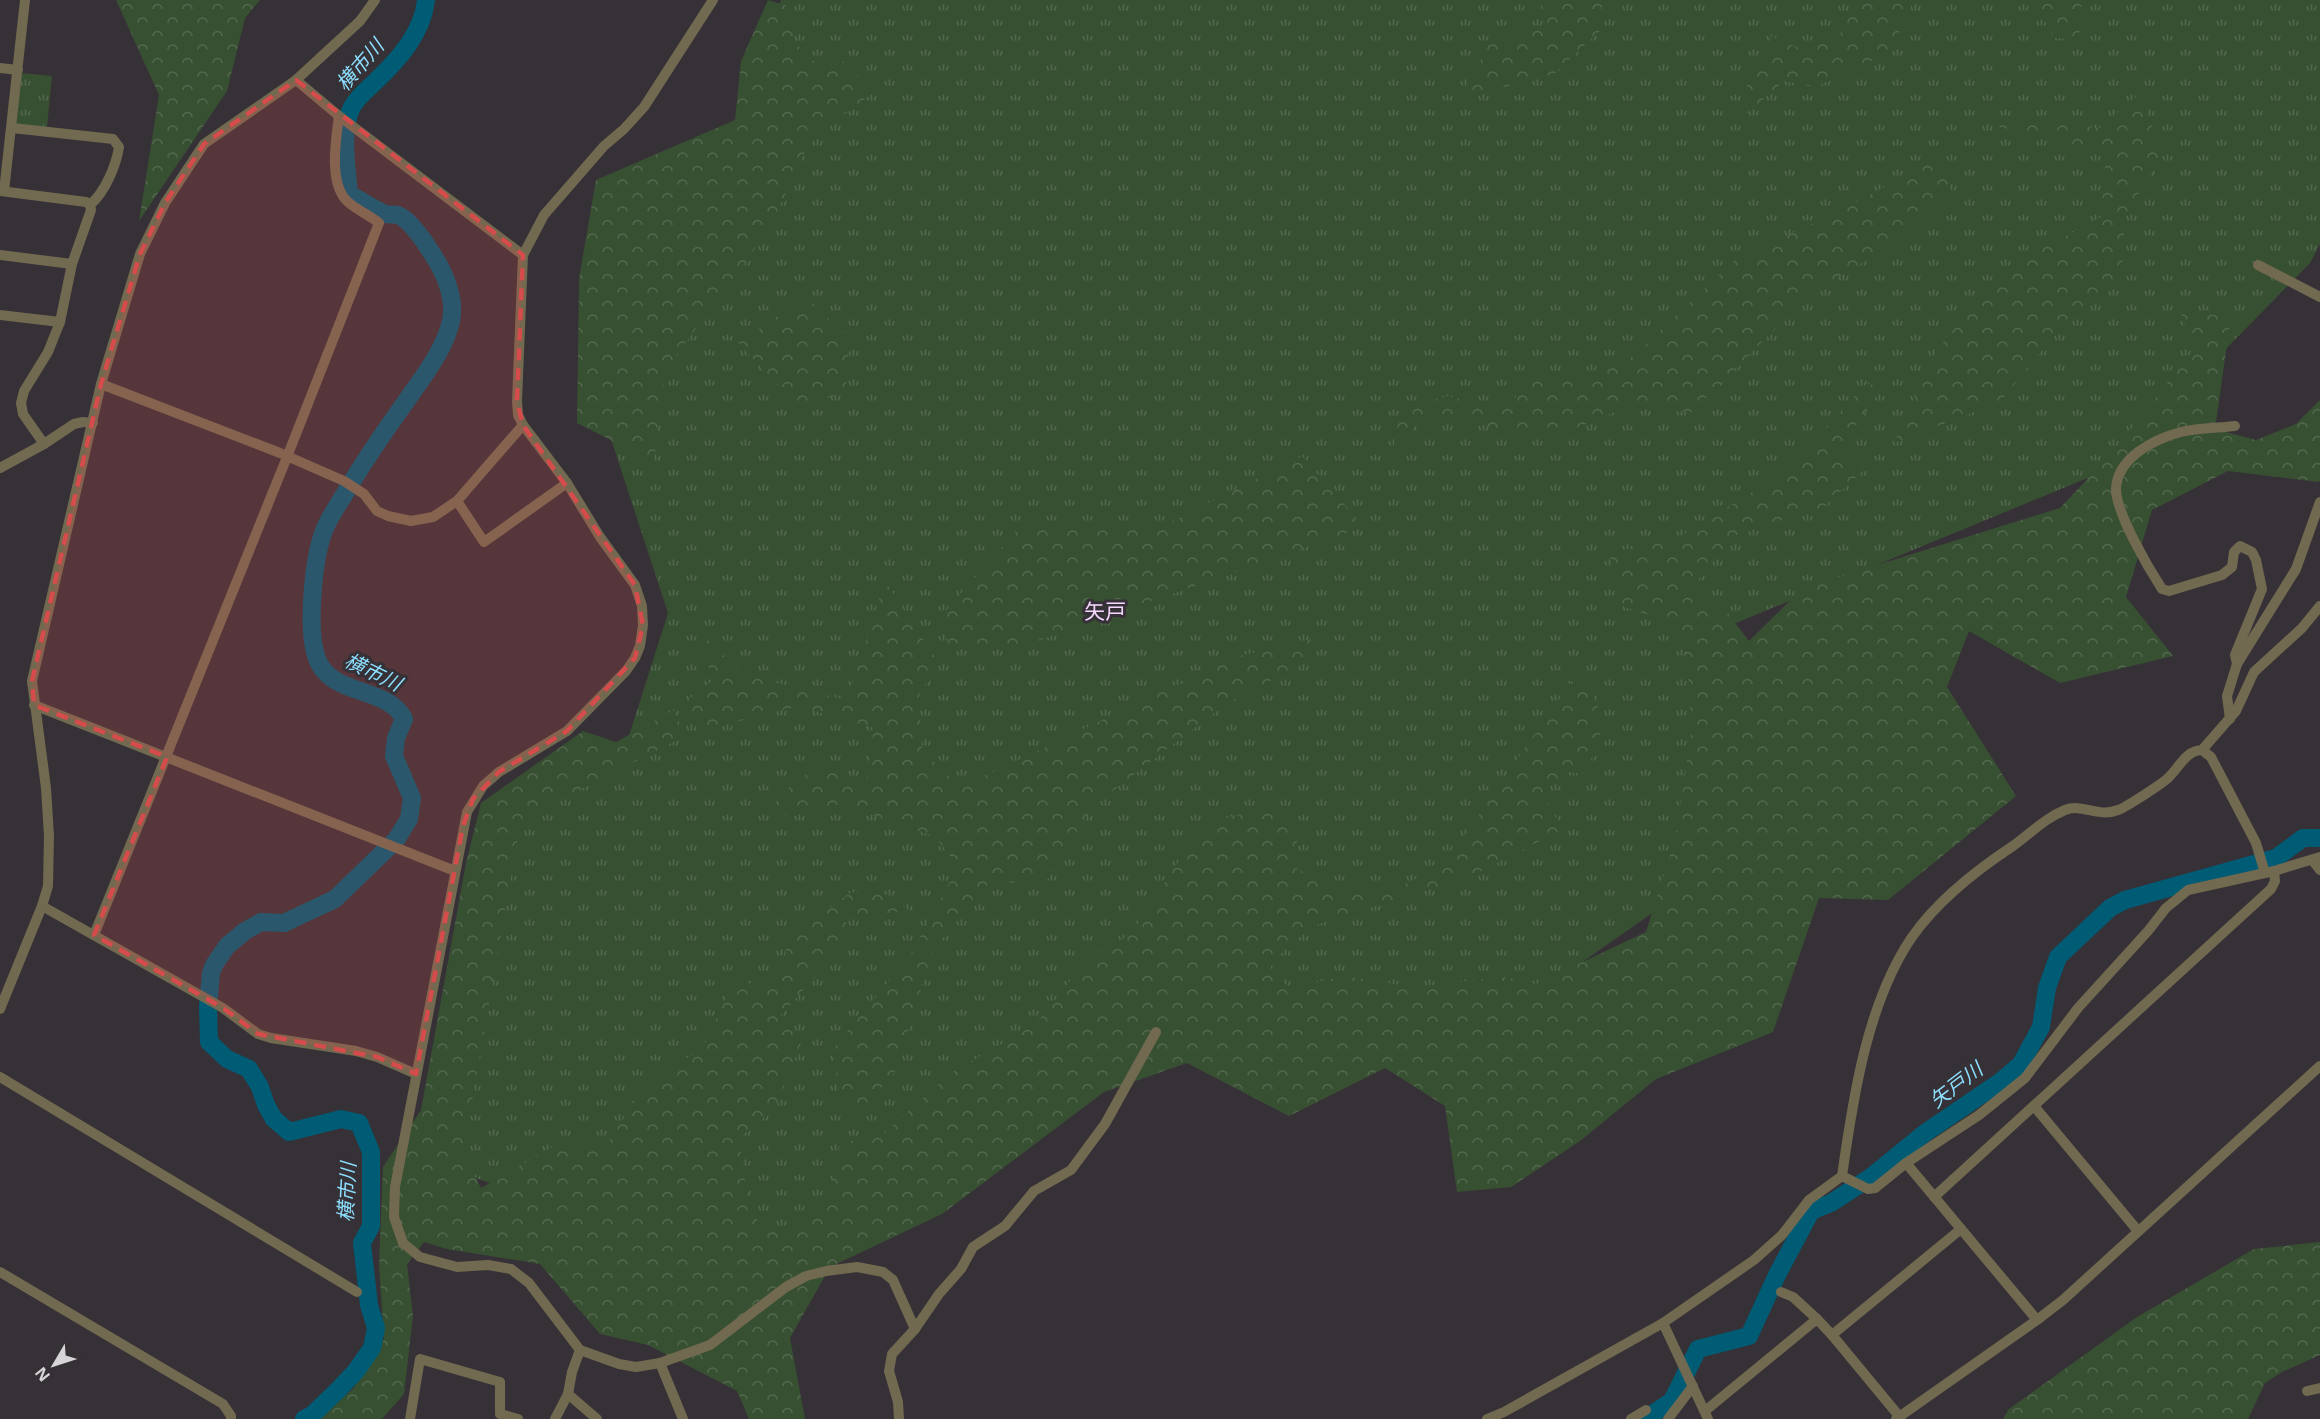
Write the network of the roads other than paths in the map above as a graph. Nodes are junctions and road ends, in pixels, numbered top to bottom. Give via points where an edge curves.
1 (25, 0) edge
2 (375, 0) edge
3 (713, 0) edge
4 (0, 68) edge
5 (18, 70) junction
6 (296, 80) junction
7 (339, 116) junction
8 (12, 128) junction
9 (2, 191) edge
10 (90, 205) junction
11 (0, 255) edge
12 (523, 255) junction
13 (72, 264) junction
14 (2258, 265) dead end
15 (2320, 297) edge
16 (0, 315) edge
17 (60, 322) junction
18 (101, 384) junction
19 (93, 423) junction
20 (523, 425) junction
21 (2235, 426) dead end
22 (44, 444) junction
23 (287, 457) junction
24 (0, 468) edge
25 (567, 483) junction
26 (457, 501) junction
27 (2320, 502) edge
28 (2320, 606) edge
29 (2237, 664) junction
30 (34, 705) junction
31 (2230, 719) junction
32 (2202, 750) junction
33 (167, 757) junction
34 (2316, 858) edge
35 (2320, 870) edge
36 (455, 871) junction
37 (2270, 872) junction
38 (42, 906) junction
39 (94, 935) junction
40 (0, 1009) edge
41 (1156, 1032) dead end
42 (2320, 1066) edge
43 (416, 1074) junction
44 (0, 1077) edge
45 (2034, 1106) junction
46 (1906, 1163) junction
47 (1842, 1176) junction
48 (1934, 1197) junction
49 (1961, 1229) junction
50 (2138, 1231) junction
51 (0, 1272) edge
52 (357, 1292) dead end
53 (1781, 1292) dead end
54 (1817, 1318) junction
55 (2037, 1320) junction
56 (1663, 1323) junction
57 (915, 1329) junction
58 (1832, 1335) junction
59 (580, 1350) junction
60 (660, 1364) junction
61 (1693, 1386) junction
62 (2320, 1388) edge
63 (2307, 1391) dead end
64 (568, 1394) junction
65 (1646, 1410) dead end
66 (1707, 1415) edge
67 (1898, 1418) edge
68 (231, 1419) edge
69 (410, 1419) edge
70 (518, 1419) edge
71 (555, 1419) edge
72 (597, 1419) edge
73 (683, 1419) edge
74 (899, 1419) edge
75 (1487, 1419) edge
76 (1631, 1419) edge
77 (1668, 1419) edge

1 - 5 street
2 - 6 street via 360,21
3 - 12 street via 644,107 544,215
4 - 5 street
5 - 8 street
6 - 7 street
6 - 18 street via 204,144 165,203 141,254
7 - 12 street
7 - 23 street via 337,183 348,202 379,223
8 - 9 street
8 - 10 street via 113,139 119,147 117,157 98,199
9 - 10 street
10 - 13 street
11 - 13 street
12 - 20 street via 516,401
13 - 17 street
14 - 15 street
16 - 17 street
17 - 22 street via 21,403 23,414
18 - 19 street
18 - 23 street
19 - 22 street via 74,424
19 - 30 street via 32,681
20 - 25 street
20 - 26 street
21 - 29 street via 2182,432 2151,442 2129,460 2116,490 2136,545 2162,589 2169,591 2222,575 2232,567 2236,548 2245,547 2252,552 2262,589 2237,646
22 - 24 street
23 - 26 street via 344,481 388,516 411,521 433,517
23 - 33 street
25 - 26 street via 484,542
25 - 36 street via 635,585 643,616 640,646 626,671 567,731 498,772 483,786 467,812
27 - 29 street via 2296,569
28 - 31 street via 2254,672
29 - 31 street via 2227,696
30 - 33 street
30 - 38 street via 49,836 48,886
31 - 32 street
32 - 37 street via 2211,757
32 - 47 street via 2195,750 2167,779 2119,810 2097,813 2078,807 2037,826 1943,900 1912,937 1874,1017
33 - 36 street
33 - 39 street
34 - 35 street
34 - 37 street
36 - 43 street
37 - 45 street via 2276,881 2271,889
37 - 46 street via 2188,890 2078,1008 2025,1078 1979,1115
38 - 39 street
38 - 40 street
39 - 43 street via 223,1008 258,1034 356,1051
41 - 57 street via 1105,1124 1071,1170 1034,1191 1005,1226 973,1247
42 - 50 street
43 - 59 street via 395,1187 394,1217 402,1242 420,1257 438,1263 457,1267 488,1264 511,1269 529,1283
44 - 52 street
45 - 48 street
45 - 50 street
46 - 47 street via 1875,1188 1868,1189
46 - 48 street
47 - 56 street via 1809,1200 1782,1235 1754,1260
48 - 49 street
49 - 55 street
49 - 58 street
50 - 55 street
51 - 68 street via 223,1404
53 - 54 street
54 - 58 street
54 - 66 street
55 - 67 street
56 - 61 street
56 - 75 street
57 - 60 street via 892,1280 883,1272 857,1267 826,1270 786,1287 710,1345
57 - 74 street via 892,1354 889,1371
58 - 67 street
59 - 60 street via 636,1367
59 - 64 street
60 - 73 street
61 - 66 street
61 - 77 street
62 - 63 street
64 - 71 street
64 - 72 street
65 - 76 street
69 - 70 street via 420,1359 500,1382 500,1414

